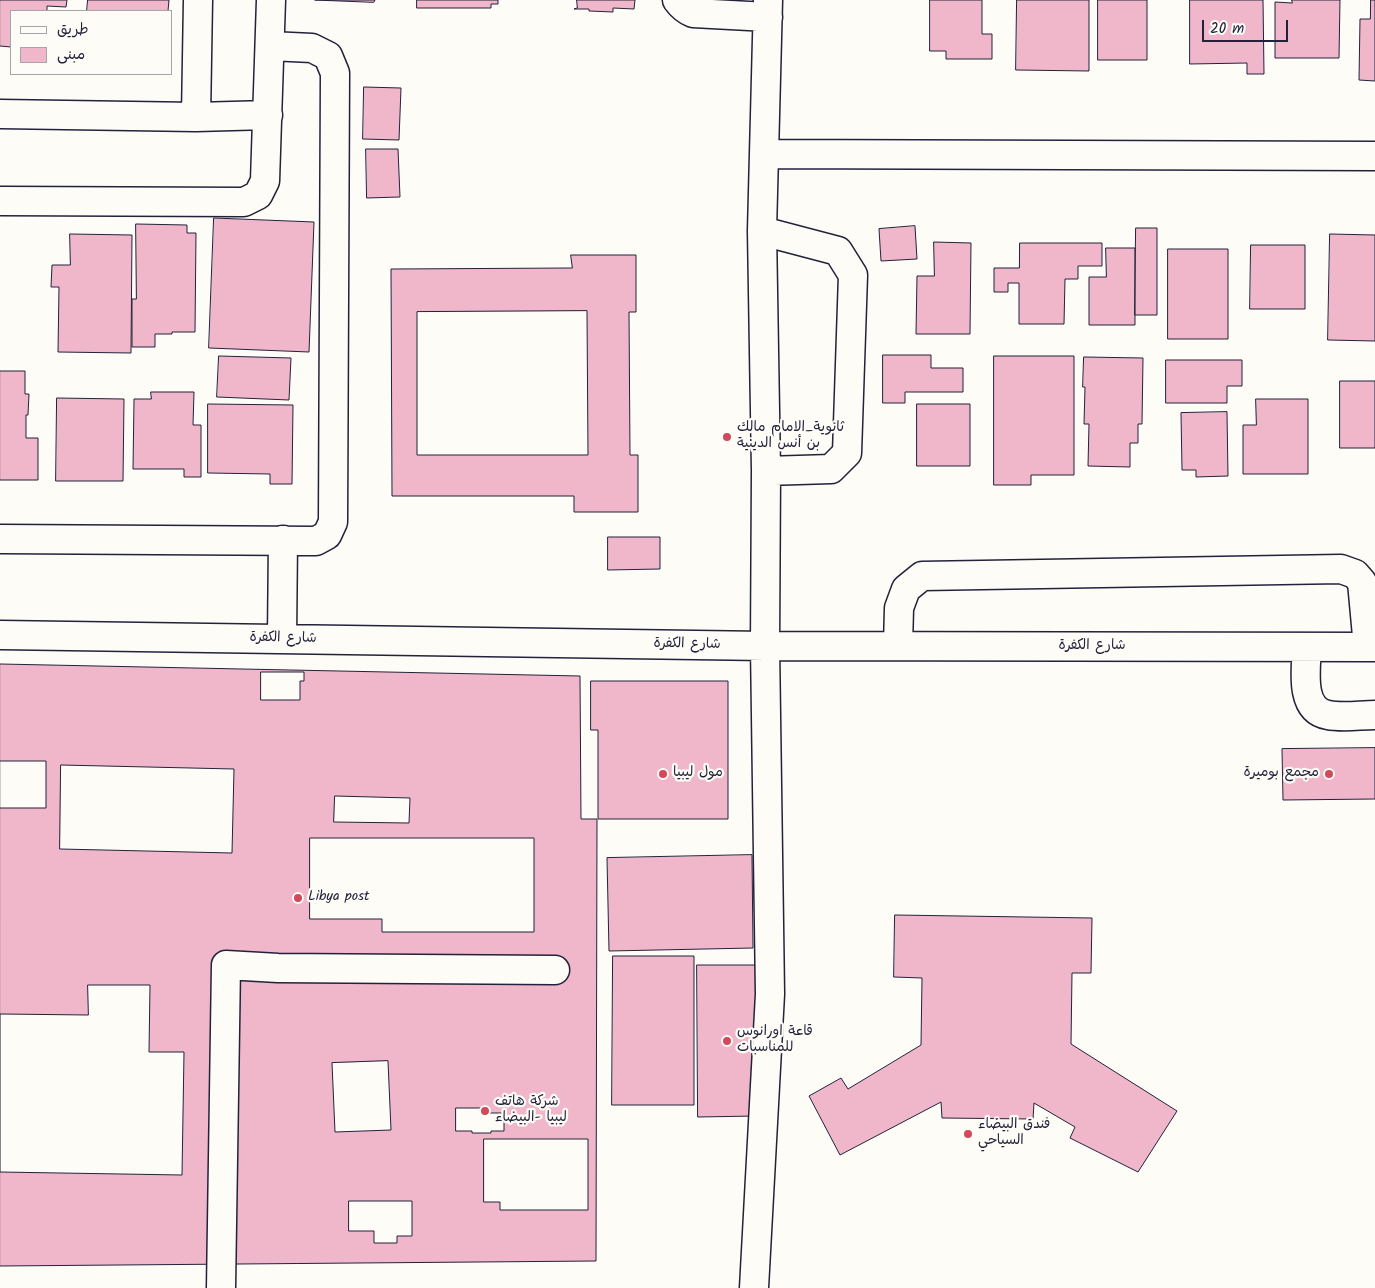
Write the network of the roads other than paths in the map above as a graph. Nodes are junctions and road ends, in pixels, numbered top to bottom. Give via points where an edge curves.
1 (198, 0) edge
2 (271, 0) edge
3 (677, 0) edge
4 (768, 8) edge
5 (270, 46) junction
6 (0, 114) edge
7 (268, 116) junction
8 (196, 117) junction
9 (764, 154) junction
10 (1375, 156) edge
11 (0, 201) edge
12 (762, 231) junction
13 (766, 471) junction
14 (0, 539) edge
15 (283, 540) junction
16 (0, 635) edge
17 (282, 639) junction
18 (765, 646) junction
19 (898, 646) junction
20 (1306, 647) junction
21 (1372, 647) edge
22 (1375, 716) edge
23 (555, 970) dead end
24 (220, 1288) edge
25 (754, 1288) edge

1 - 8 street
2 - 5 street
3 - 4 street via 694,13
4 - 9 street
5 - 7 street
5 - 15 street via 312,48 328,56 335,73 333,522 327,535 316,540
6 - 8 street
7 - 8 street
7 - 11 street via 265,181 258,195 244,202
9 - 10 street
9 - 12 street
12 - 13 street
12 - 13 street via 838,251 853,275 847,453 831,469
13 - 18 street
14 - 15 street
15 - 17 street
16 - 17 street, شارع الكفرة
17 - 18 street, شارع الكفرة
18 - 19 street, شارع الكفرة
18 - 25 street via 770,994
19 - 20 street, شارع الكفرة
19 - 21 street via 899,608 906,589 922,576 1341,569 1355,574 1362,582
20 - 21 street, شارع الكفرة
20 - 22 street via 1306,687 1313,707 1327,715
23 - 24 street via 226,965

